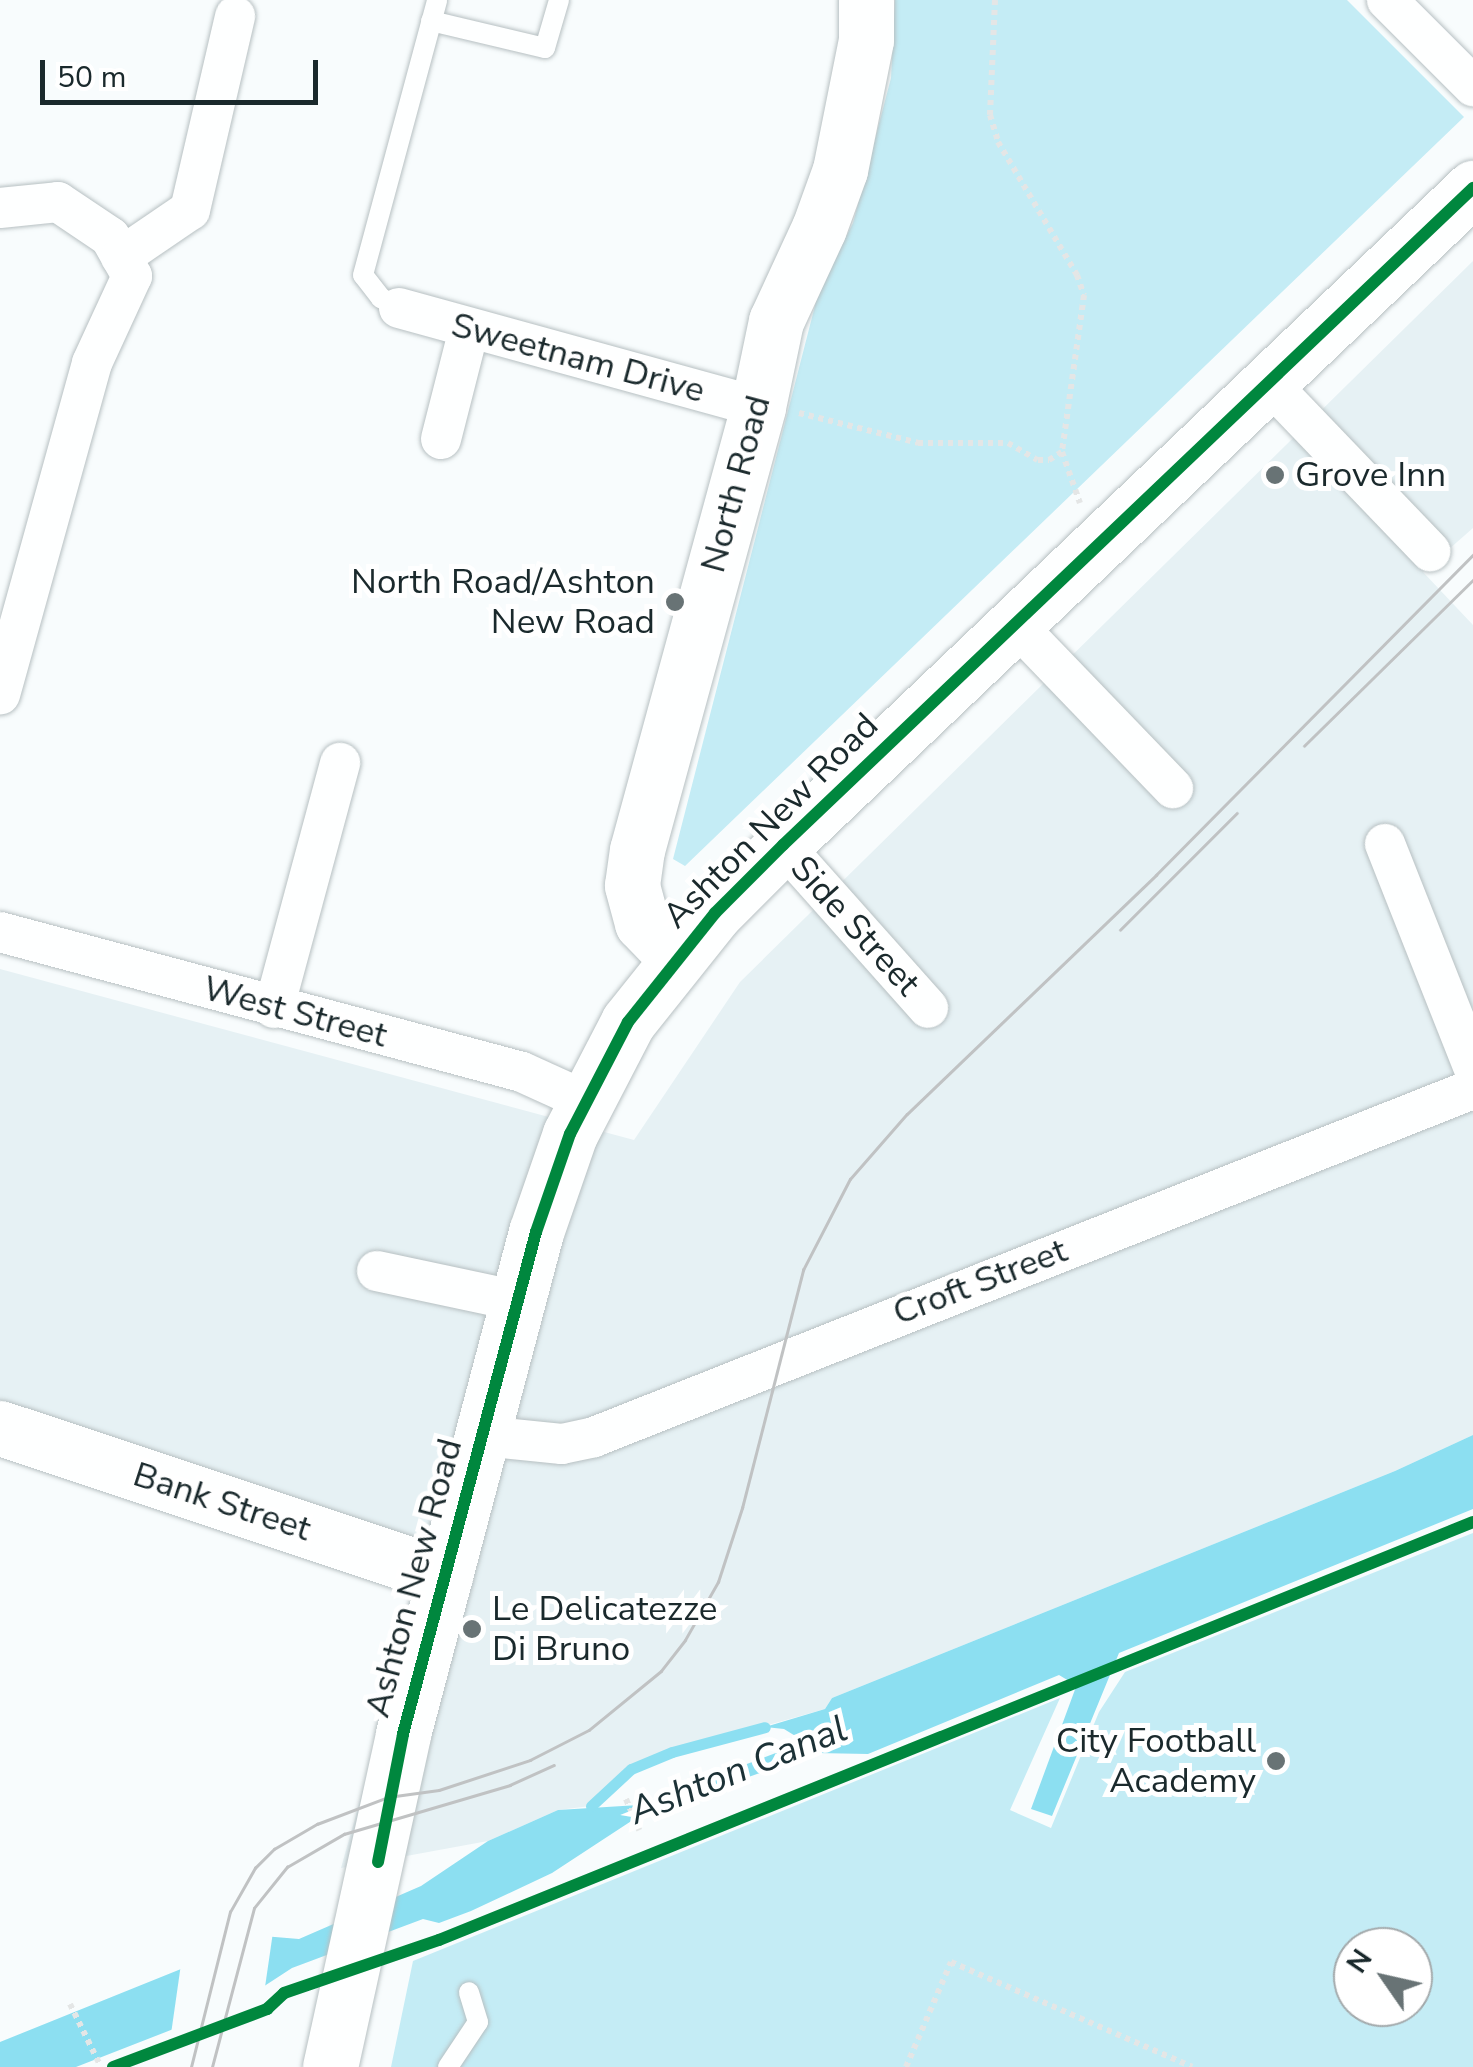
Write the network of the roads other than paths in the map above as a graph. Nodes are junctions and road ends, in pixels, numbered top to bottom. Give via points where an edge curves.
1 (437, 0) edge
2 (559, 0) edge
3 (866, 0) edge
4 (1387, 0) edge
5 (235, 16) dead end
6 (430, 21) junction
7 (1473, 86) edge
8 (1473, 188) edge
9 (0, 208) edge
10 (121, 256) junction
11 (399, 308) joint
12 (470, 329) junction
13 (1267, 381) junction
14 (758, 407) junction
15 (440, 439) dead end
16 (1430, 551) dead end
17 (1015, 624) junction
18 (0, 694) edge
19 (340, 763) dead end
20 (1173, 788) dead end
21 (783, 844) junction
22 (1385, 844) dead end
23 (0, 932) edge
24 (677, 959) junction
25 (274, 1008) junction
26 (928, 1008) dead end
27 (1473, 1066) edge
28 (1473, 1089) edge
29 (586, 1101) junction
30 (376, 1270) dead end
31 (518, 1301) junction
32 (0, 1428) edge
33 (482, 1436) junction
34 (445, 1576) junction
35 (470, 1992) dead end
36 (341, 2052) edge
37 (448, 2067) edge

1 - 6 lane
2 - 6 lane via 545,48
3 - 14 main road, North Road via 863,58 840,170 776,321
4 - 7 street
5 - 10 street via 190,210
6 - 11 lane via 363,275 380,298
8 - 13 main road, Ashton New Road
9 - 10 street via 58,202 110,237
10 - 18 street via 132,276 92,363
11 - 12 street, Sweetnam Drive
12 - 14 street, Sweetnam Drive
12 - 15 street
13 - 16 street
13 - 17 main road, Ashton New Road
14 - 24 main road, North Road via 632,886 642,923
17 - 20 street
17 - 21 main road, Ashton New Road
19 - 25 street
21 - 24 main road, Ashton New Road
21 - 26 street, Side Street
22 - 27 street
23 - 25 street, West Street
24 - 29 main road, Ashton New Road via 628,1022
25 - 29 street, West Street via 522,1072
28 - 33 street, Croft Street via 594,1437 562,1444
29 - 31 main road, Ashton New Road via 557,1168
30 - 31 street
31 - 33 main road, Ashton New Road
32 - 34 main road, Bank Street
33 - 34 main road, Ashton New Road
34 - 36 main road, Ashton New Road via 396,1765
35 - 37 lane via 478,2022

